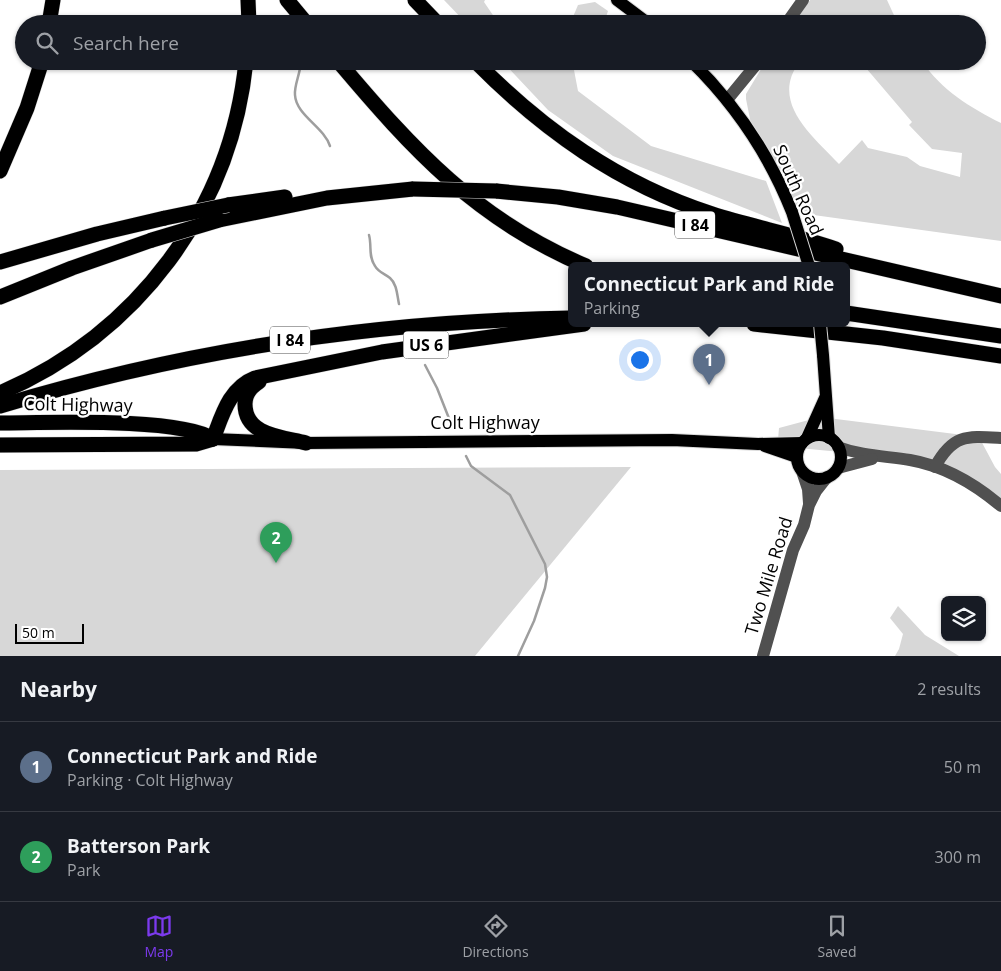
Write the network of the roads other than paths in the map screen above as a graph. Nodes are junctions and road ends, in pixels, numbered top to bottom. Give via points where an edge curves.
1 (53, 0) edge
2 (248, 0) edge
3 (287, 0) edge
4 (415, 0) edge
5 (617, 0) edge
6 (803, 0) edge
7 (51, 15) edge
8 (249, 15) edge
9 (300, 15) edge
10 (429, 15) edge
11 (637, 15) edge
12 (792, 15) edge
13 (39, 70) edge
14 (244, 70) edge
15 (346, 70) edge
16 (484, 70) edge
17 (699, 70) edge
18 (752, 70) edge
19 (727, 100) junction
20 (0, 171) edge
21 (354, 194) junction
22 (0, 262) edge
23 (578, 262) edge
24 (808, 262) edge
25 (891, 270) junction
26 (1001, 296) edge
27 (0, 297) edge
28 (850, 314) edge
29 (568, 318) edge
30 (568, 326) edge
31 (782, 327) edge
32 (820, 327) edge
33 (1001, 336) edge
34 (1001, 356) edge
35 (270, 374) junction
36 (0, 393) edge
37 (825, 398) junction
38 (7, 404) edge
39 (0, 423) edge
40 (829, 438) junction
41 (1001, 438) edge
42 (213, 439) junction
43 (804, 441) junction
44 (306, 443) junction
45 (758, 444) junction
46 (0, 445) edge
47 (838, 447) junction
48 (797, 457) junction
49 (877, 458) junction
50 (935, 467) junction
51 (838, 468) junction
52 (802, 471) junction
53 (827, 477) junction
54 (809, 505) junction
55 (1001, 506) edge
56 (763, 656) edge

1 - 7 highway
2 - 8 highway
3 - 9 highway
4 - 10 highway
5 - 11 main road
6 - 12 street
13 - 20 highway
14 - 36 highway via 224,158 200,212 177,251 146,289 97,335 43,372
15 - 23 highway via 401,135 457,189 527,237
16 - 25 highway via 559,136 638,184 697,208 814,241
17 - 19 main road, South Road
18 - 19 street
19 - 24 main road, South Road, bridge via 765,154 792,212
21 - 22 highway, bridge via 279,197 228,205 88,236
21 - 25 highway, I 84, bridge via 413,189 558,196
21 - 27 highway, I 84, bridge via 219,220 72,268
25 - 26 highway, I 84
28 - 33 highway
29 - 38 highway, I 84 via 447,322 298,339 152,366
30 - 35 highway, US 6 via 382,352
31 - 34 highway
32 - 37 main road, bridge
35 - 42 highway, US 6 via 238,389
35 - 44 highway via 247,394 244,406 248,421 258,430
37 - 40 main road
37 - 43 main road
39 - 42 highway, Colt Highway via 139,425 197,432
40 - 43 main road via 822,435
40 - 47 main road
41 - 50 street via 969,437 959,440 946,449
42 - 44 main road, Colt Highway
42 - 46 highway, Colt Highway via 196,444
43 - 45 main road, Colt Highway
43 - 48 main road
44 - 45 main road, Colt Highway via 672,440
45 - 48 main road, Colt Highway
47 - 49 street
47 - 51 main road via 841,454
48 - 52 main road
49 - 50 street via 910,460
49 - 51 street
50 - 55 street via 963,479
51 - 53 main road
52 - 53 main road via 814,478
52 - 54 street, Two Mile Road
53 - 54 street, Two Mile Road
54 - 56 street, Two Mile Road

